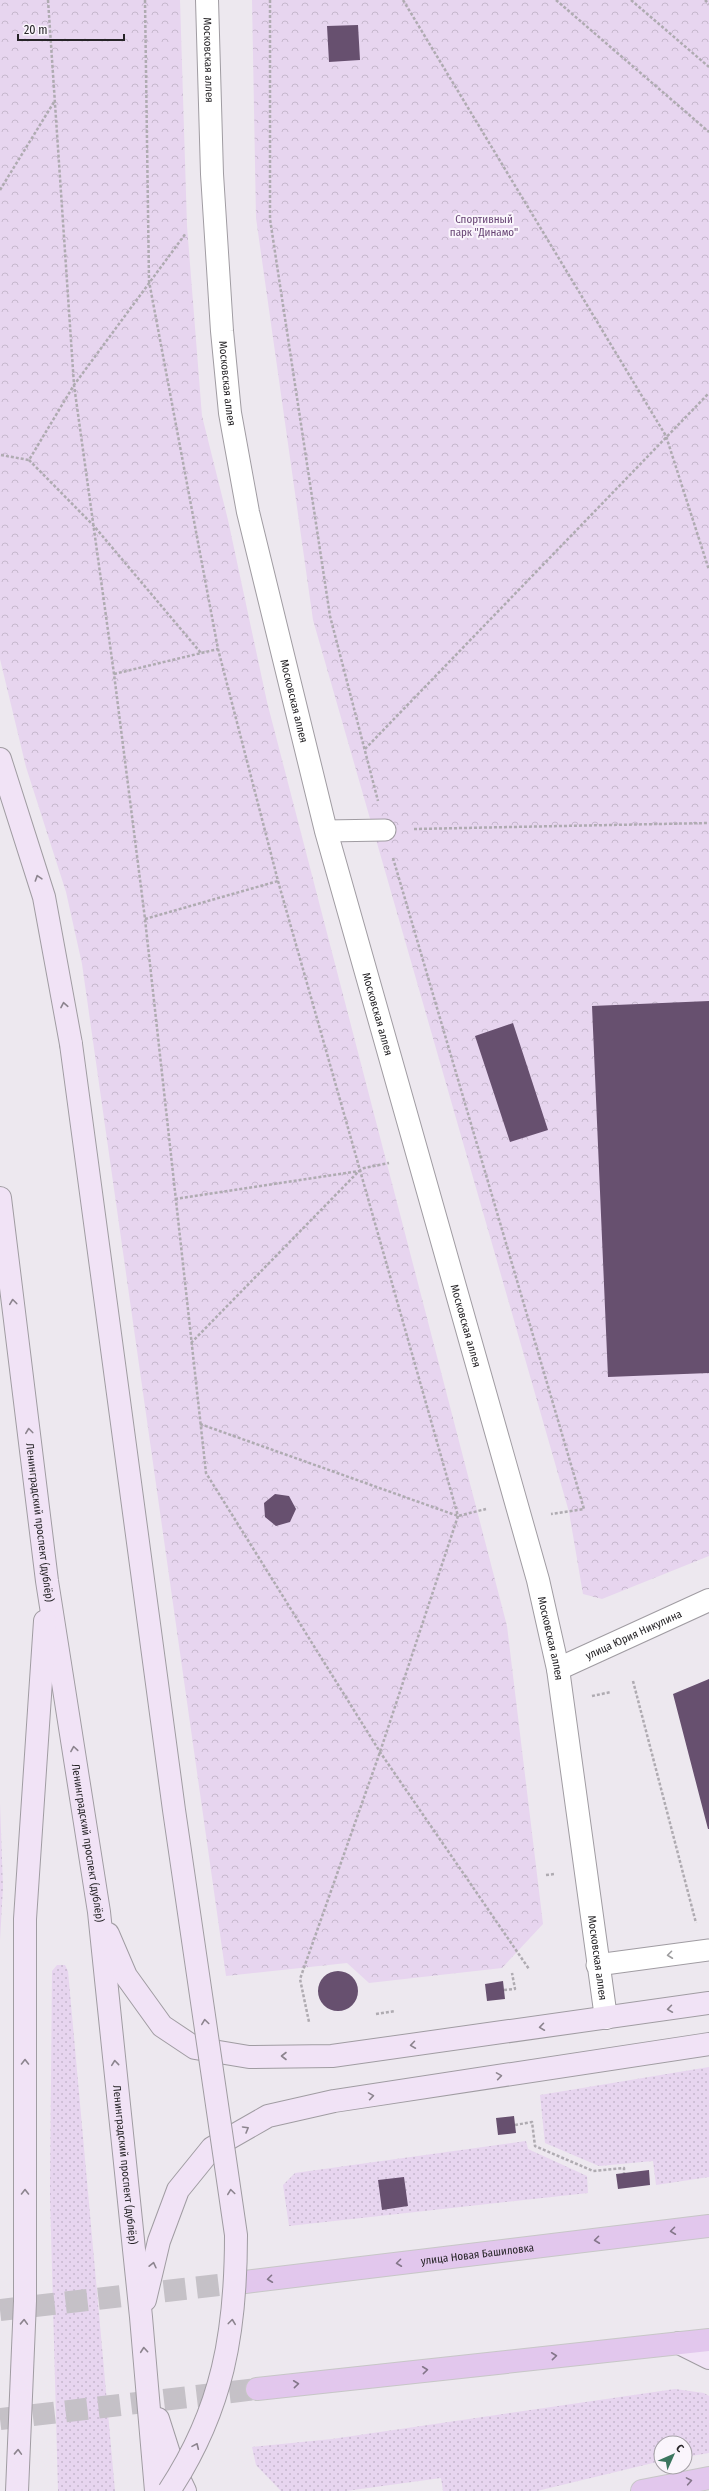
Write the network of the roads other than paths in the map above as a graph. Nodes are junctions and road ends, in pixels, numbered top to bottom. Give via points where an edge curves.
1 (207, 0) edge
2 (0, 759) edge
3 (385, 830) road end
4 (326, 831) junction
5 (0, 1198) edge
6 (47, 1581) junction
7 (709, 1600) edge
8 (558, 1669) junction
9 (99, 1912) junction
10 (709, 1950) edge
11 (597, 1965) junction
12 (709, 2003) edge
13 (606, 2018) junction
14 (709, 2044) edge
15 (709, 2226) edge
16 (245, 2282) tunnel mouth
17 (141, 2317) junction
18 (709, 2340) edge
19 (679, 2343) junction
20 (709, 2358) edge
21 (146, 2384) junction
22 (257, 2389) tunnel mouth
23 (709, 2478) edge
24 (17, 2491) edge
25 (156, 2491) edge
26 (169, 2491) edge
27 (185, 2491) edge
28 (642, 2491) edge

1 - 4 street, Московская аллея via 212,174 230,413 248,512
26 -> 2 main road, bridge via 196,2449 217,2392 232,2324 236,2235 173,1802 71,1044 44,897
3 - 4 lane
4 - 8 street, Московская аллея via 538,1580
6 -> 5 main road, Ленинградский проспект (дублёр)
9 -> 6 main road, Ленинградский проспект (дублёр)
24 -> 6 main road via 25,2301 25,1919
7 - 8 street, улица Юрия Никулина
8 - 11 street, Московская аллея
13 -> 9 main road via 332,2056 249,2056 195,2048 162,2026 126,1976
17 -> 9 main road, Ленинградский проспект (дублёр)
10 -> 11 lane
11 - 13 street, Московская аллея
12 -> 13 main road
17 -> 14 main road via 159,2241 178,2190 212,2148 268,2116 334,2101
15 -> 16 main road, улица Новая Башиловка
21 -> 17 main road, Ленинградский проспект (дублёр)
18 - 19 main road
19 - 20 main road
22 -> 19 main road
21 - 25 main road, Ленинградский проспект (дублёр)
21 - 27 main road via 173,2466
28 -> 23 main road

